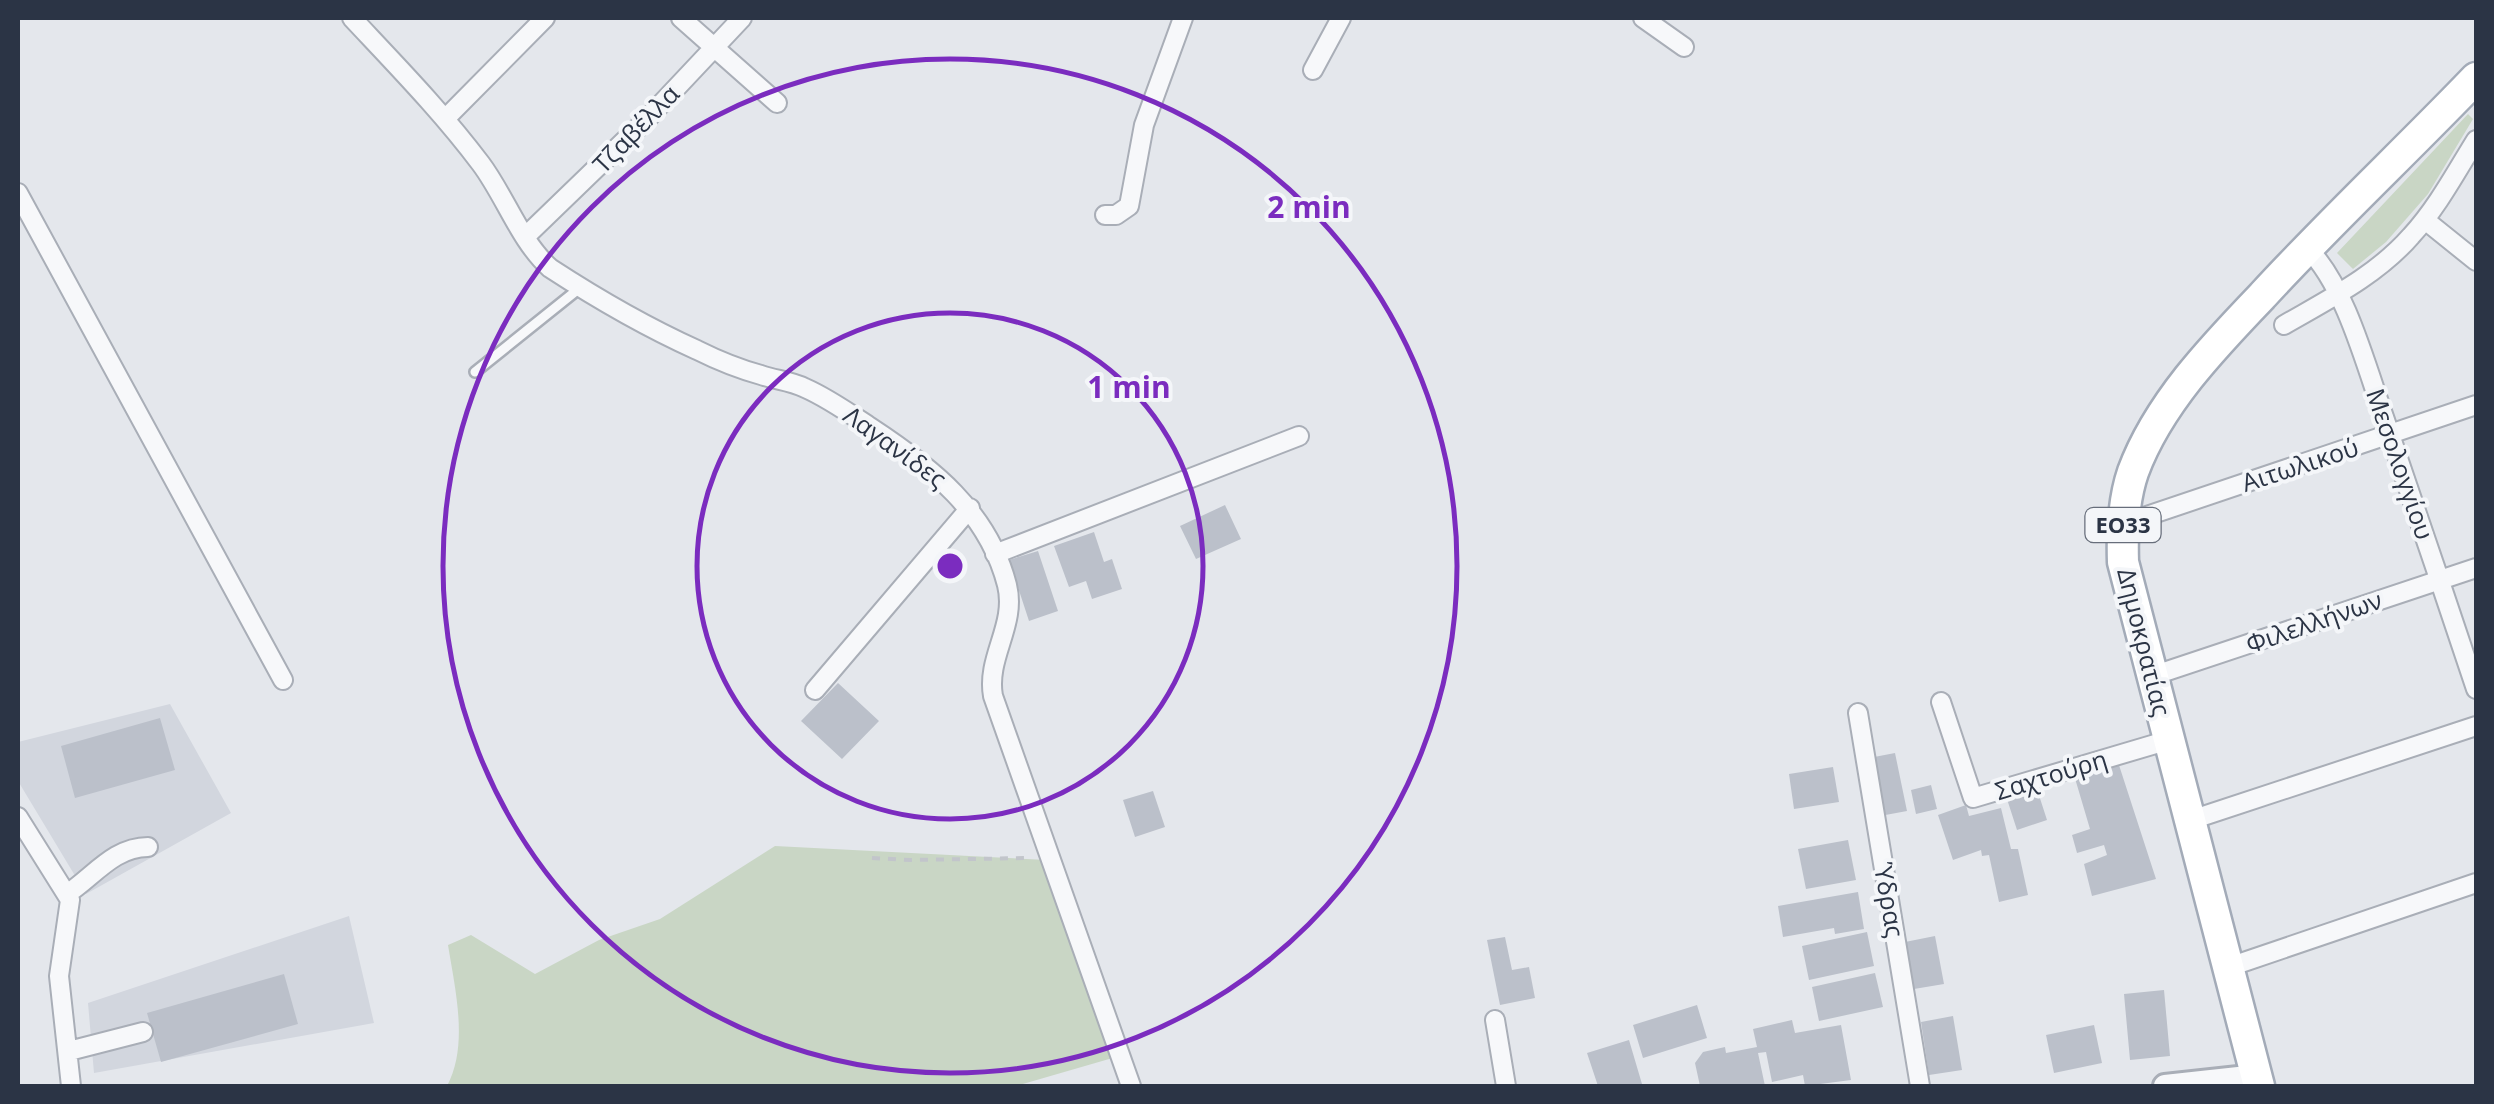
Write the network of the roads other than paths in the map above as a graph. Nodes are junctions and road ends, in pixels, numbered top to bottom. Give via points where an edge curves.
1 (352, 18) edge
2 (545, 18) edge
3 (681, 18) edge
4 (742, 18) edge
5 (1183, 18) edge
6 (1342, 18) edge
7 (1643, 18) edge
8 (714, 47) junction
9 (1684, 47) dead end
10 (1312, 70) dead end
11 (2476, 78) edge
12 (777, 103) dead end
13 (446, 118) junction
14 (2476, 140) edge
15 (18, 193) edge
16 (1104, 216) dead end
17 (2424, 220) junction
18 (526, 236) junction
19 (2307, 248) junction
20 (2476, 261) edge
21 (582, 287) junction
22 (2338, 294) junction
23 (2284, 324) dead end
24 (475, 372) dead end
25 (2476, 405) edge
26 (2390, 435) junction
27 (1299, 436) dead end
28 (970, 508) junction
29 (2123, 524) junction
30 (996, 554) junction
31 (2476, 568) edge
32 (2440, 580) junction
33 (2152, 676) junction
34 (282, 680) dead end
35 (2476, 689) edge
36 (815, 690) dead end
37 (1941, 702) dead end
38 (1858, 713) dead end
39 (2476, 726) edge
40 (2169, 740) junction
41 (18, 817) edge
42 (2191, 820) junction
43 (148, 847) dead end
44 (2476, 883) edge
45 (67, 894) junction
46 (2229, 968) junction
47 (1495, 1020) dead end
48 (143, 1032) dead end
49 (69, 1051) junction
50 (2258, 1081) edge
51 (71, 1086) edge
52 (1131, 1086) edge
53 (1506, 1086) edge
54 (1920, 1086) edge
55 (2166, 1086) edge

1 - 13 street, Λαγανίδες
2 - 13 street
3 - 8 street
4 - 8 street, Τζαβέλλα
5 - 16 street via 1144,125 1129,206
6 - 10 street
7 - 9 street
8 - 12 street
8 - 18 street, Τζαβέλλα
11 - 19 main road, Δημοκρατίας / ΕΟ33
13 - 18 street, Λαγανίδες
14 - 17 street
15 - 34 street
17 - 20 street
17 - 22 street via 2397,251
18 - 21 street, Λαγανίδες via 545,264
19 - 22 street, Μεσολογγίου via 2326,266
19 - 29 main road, Δημοκρατίας / ΕΟ33 via 2171,402 2134,472
21 - 24 lane
21 - 28 street, Λαγανίδες via 698,351 831,402 899,446
22 - 23 street
22 - 26 street, Μεσολογγίου
25 - 26 street, Αιτωλικού
26 - 29 street, Αιτωλικού
26 - 32 street, Μεσολογγίου
27 - 30 street
28 - 30 street, Λαγανίδες
28 - 36 street
29 - 33 main road, Δημοκρατίας / ΕΟ33 via 2123,562
30 - 52 street, Λαγανίδες via 1010,604 991,675 992,696
31 - 32 street, Φιλελλήνων
32 - 33 street, Φιλελλήνων
32 - 35 street, Μεσολογγίου
33 - 40 main road, Δημοκρατίας / ΕΟ33
37 - 40 street, Σαχτούρη via 1973,798
38 - 54 street, Ύδρας
39 - 42 street
40 - 42 main road, Δημοκρατίας / ΕΟ33
41 - 45 street
42 - 46 main road, Δημοκρατίας / ΕΟ33
43 - 45 street via 118,853
44 - 46 street
45 - 49 street via 71,906 58,976
46 - 50 main road, Δημοκρατίας / ΕΟ33
47 - 53 street
48 - 49 street
49 - 51 street
50 - 55 street

